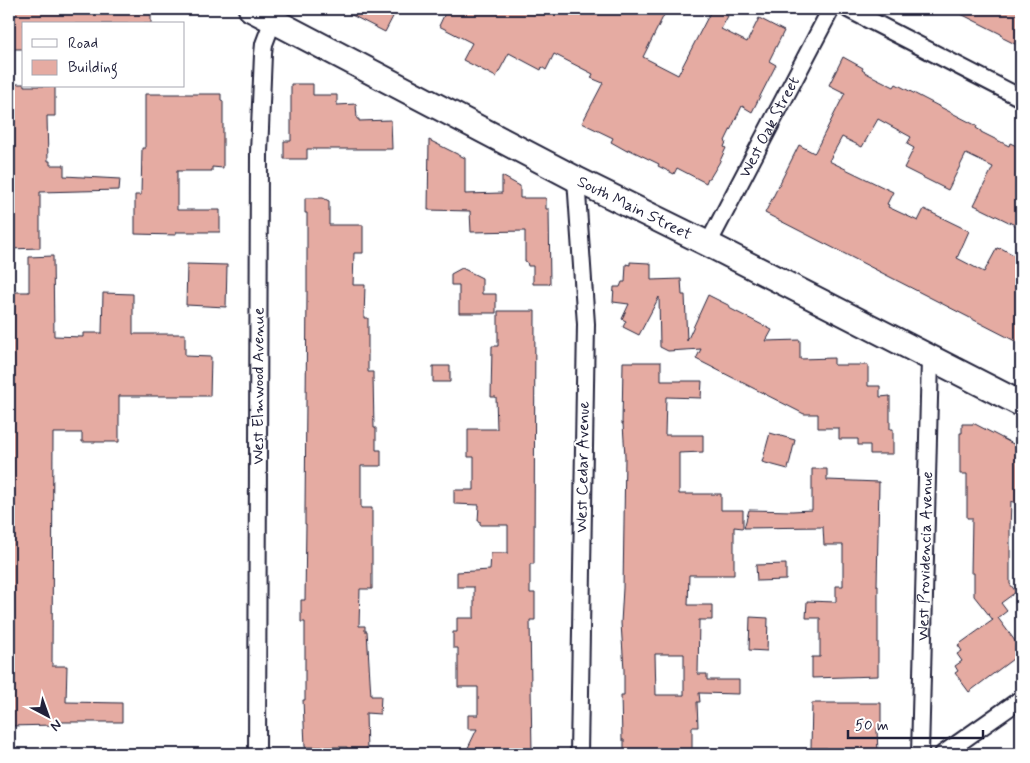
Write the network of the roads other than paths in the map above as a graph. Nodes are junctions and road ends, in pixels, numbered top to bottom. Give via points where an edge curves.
1 (251, 9) edge
2 (831, 9) edge
3 (848, 9) edge
4 (273, 20) junction
5 (1021, 98) edge
6 (576, 179) junction
7 (708, 244) junction
8 (930, 359) junction
9 (1021, 404) edge
10 (1021, 699) edge
11 (257, 754) edge
12 (578, 754) edge
13 (920, 754) edge
14 (943, 754) edge

1 - 4 main road, South Main Street
2 - 7 street, West Oak Street
3 - 5 street
4 - 6 main road, South Main Street
4 - 11 street, West Elmwood Avenue via 262,54 259,153
6 - 7 main road, South Main Street
6 - 12 street, West Cedar Avenue via 586,324
7 - 8 main road, South Main Street
8 - 9 main road, South Main Street
8 - 13 street, West Providencia Avenue
10 - 14 street

